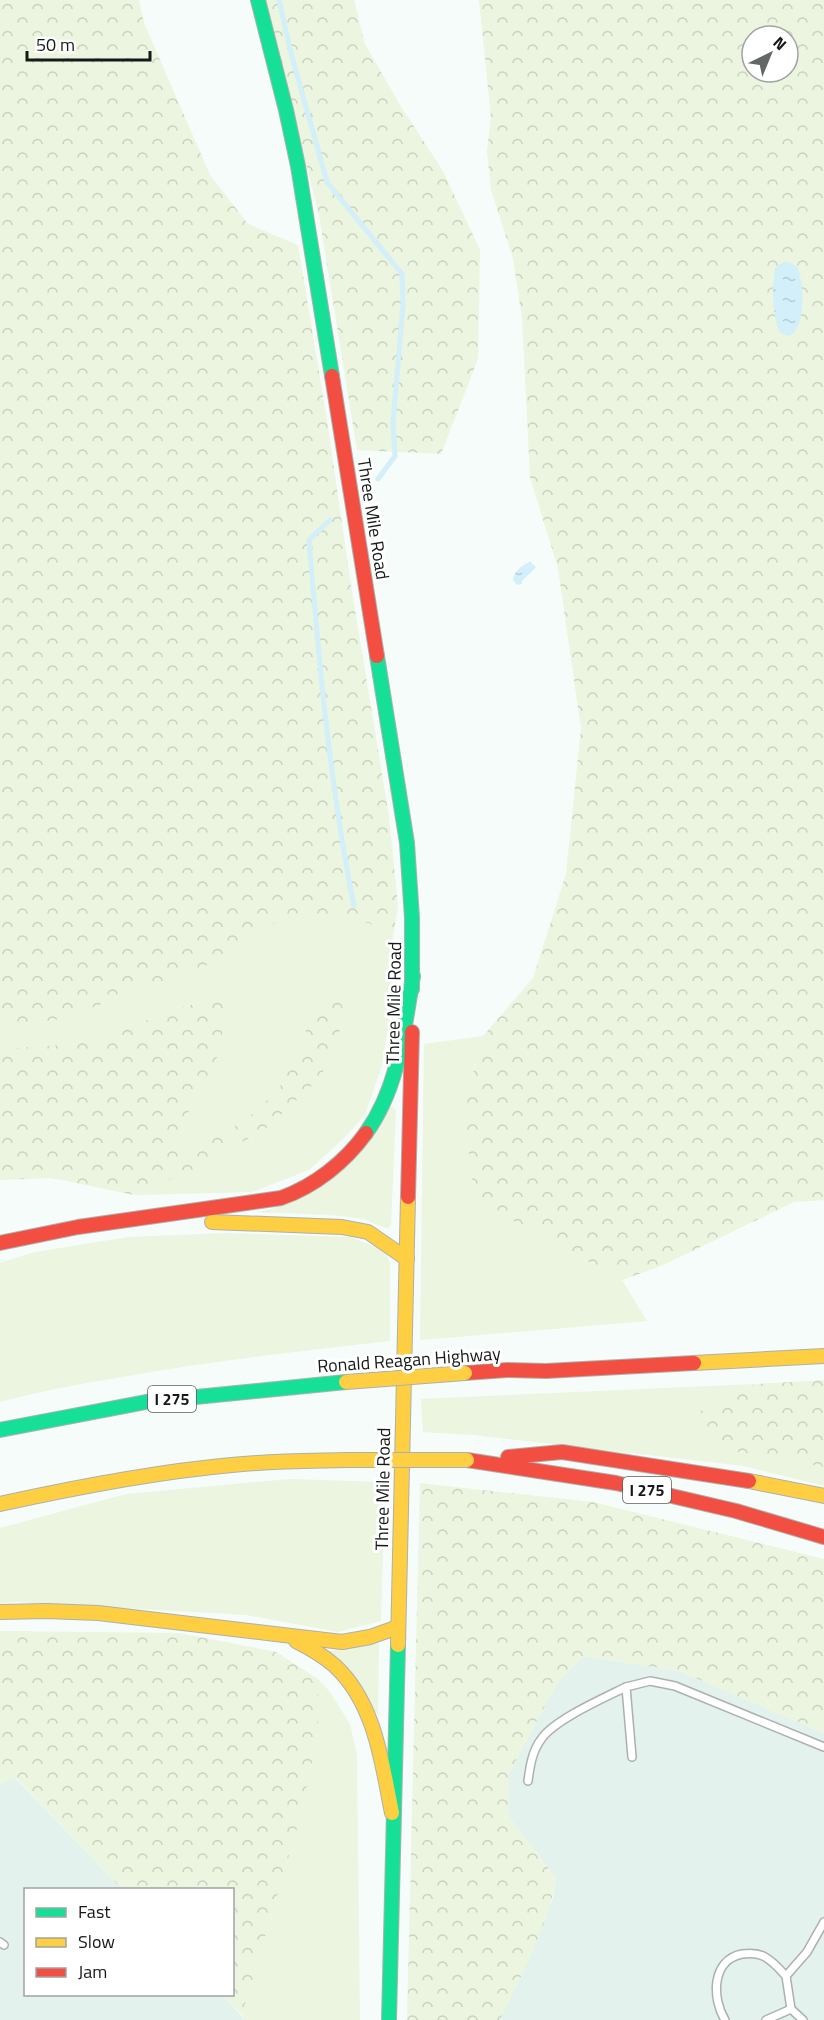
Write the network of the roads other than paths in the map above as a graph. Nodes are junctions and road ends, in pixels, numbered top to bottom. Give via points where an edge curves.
1 (258, 0) edge
2 (412, 976) junction
3 (156, 1217) junction
4 (0, 1243) edge
5 (407, 1259) junction
6 (824, 1356) edge
7 (0, 1430) edge
8 (466, 1460) junction
9 (824, 1497) edge
10 (0, 1504) edge
11 (824, 1537) edge
12 (0, 1612) edge
13 (398, 1627) junction
14 (289, 1637) junction
15 (626, 1687) junction
16 (824, 1747) edge
17 (632, 1757) dead end
18 (528, 1781) dead end
19 (392, 1813) junction
20 (824, 1922) edge
21 (786, 1976) junction
22 (791, 2009) junction
23 (389, 2020) edge
24 (725, 2020) edge
25 (766, 2020) edge
26 (803, 2020) edge

1 - 2 main road, Three Mile Road via 298,166 394,760 410,878
2 - 3 main road via 386,1097 350,1152 328,1172 294,1192 267,1201
2 - 5 main road, Three Mile Road
3 - 4 main road via 80,1226
3 - 5 main road via 342,1227 368,1232
5 - 13 main road, Three Mile Road
6 - 7 main road, Ronald Reagan Highway / I 275, bridge via 507,1370 346,1382 146,1402
8 - 9 main road via 562,1452 764,1483
8 - 10 main road, I 275, bridge via 231,1465 73,1487
8 - 11 main road, I 275 via 616,1483 736,1511
12 - 14 main road via 98,1613
13 - 14 main road via 365,1640
13 - 19 main road, Three Mile Road
14 - 19 main road via 337,1668 365,1707
15 - 16 lane via 650,1682 675,1686
15 - 17 lane
15 - 18 lane via 543,1735 531,1759
19 - 23 main road, Three Mile Road
20 - 21 lane via 807,1952
21 - 22 lane
21 - 24 lane via 772,1961 757,1954 729,1960 716,1984
22 - 25 lane
22 - 26 lane

